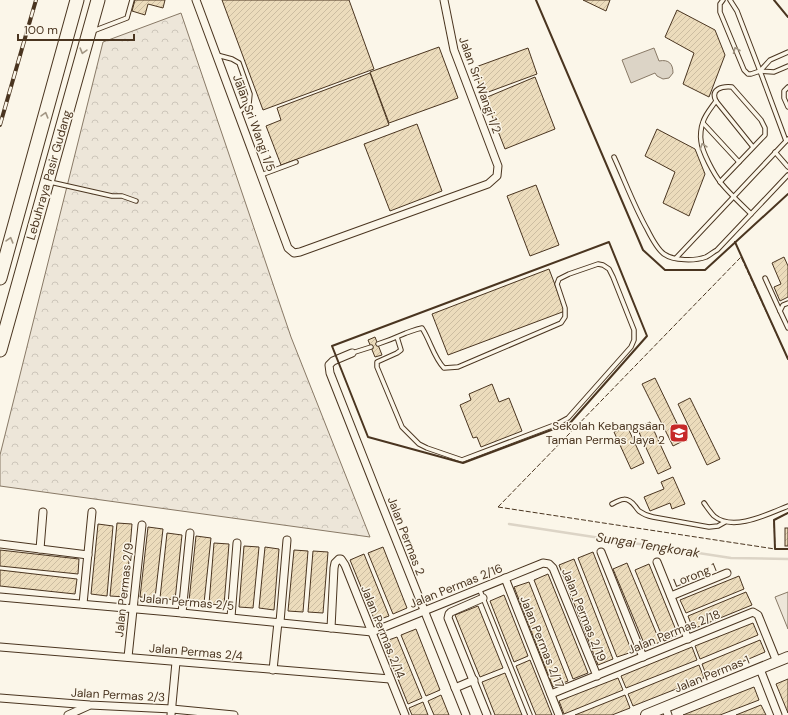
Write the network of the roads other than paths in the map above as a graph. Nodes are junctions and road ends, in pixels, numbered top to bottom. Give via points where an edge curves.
1 (77, 0) edge
2 (98, 0) edge
3 (132, 0) edge
4 (196, 0) edge
5 (444, 0) edge
6 (722, 0) edge
7 (730, 0) edge
8 (89, 32) junction
9 (788, 52) edge
10 (216, 55) junction
11 (788, 66) edge
12 (760, 71) junction
13 (788, 88) edge
14 (716, 101) junction
15 (788, 107) edge
16 (238, 113) junction
17 (703, 122) junction
18 (787, 140) edge
19 (753, 147) junction
20 (775, 152) junction
21 (614, 157) dead end
22 (296, 162) dead end
23 (739, 162) junction
24 (788, 167) edge
25 (261, 175) junction
26 (788, 175) edge
27 (47, 181) junction
28 (720, 182) junction
29 (733, 197) junction
30 (136, 201) dead end
31 (751, 214) junction
32 (294, 252) joint
33 (676, 258) junction
34 (0, 278) edge
35 (765, 278) dead end
36 (788, 303) edge
37 (780, 311) junction
38 (788, 328) edge
39 (397, 337) junction
40 (378, 344) dead end
41 (371, 347) dead end
42 (0, 350) edge
43 (352, 353) joint
44 (704, 503) dead end
45 (612, 504) dead end
46 (788, 506) edge
47 (44, 512) dead end
48 (92, 512) dead end
49 (725, 522) junction
50 (142, 525) dead end
51 (190, 533) dead end
52 (287, 540) dead end
53 (237, 543) dead end
54 (0, 544) edge
55 (40, 549) junction
56 (601, 552) dead end
57 (88, 555) junction
58 (657, 562) dead end
59 (549, 564) joint
60 (727, 574) dead end
61 (505, 578) junction
62 (479, 588) junction
63 (670, 596) junction
64 (0, 597) edge
65 (483, 598) junction
66 (83, 604) junction
67 (133, 608) junction
68 (423, 611) junction
69 (182, 613) junction
70 (231, 618) junction
71 (279, 622) junction
72 (331, 628) junction
73 (372, 632) junction
74 (688, 639) junction
75 (0, 647) edge
76 (128, 657) junction
77 (643, 657) junction
78 (788, 658) edge
79 (176, 662) junction
80 (777, 662) junction
81 (760, 669) junction
82 (273, 670) junction
83 (596, 676) junction
84 (390, 679) junction
85 (474, 680) junction
86 (455, 688) junction
87 (551, 694) junction
88 (0, 698) edge
89 (90, 705) junction
90 (667, 711) edge
91 (172, 712) edge
92 (68, 715) edge
93 (234, 715) edge
94 (404, 715) edge
95 (466, 715) edge
96 (488, 715) edge
97 (530, 715) edge
98 (559, 715) edge
99 (646, 715) edge
100 (778, 715) edge

34 -> 1 highway, Lebuhraya Pasir Gudang
2 - 8 highway, Lebuhraya Pasir Gudang
3 - 8 lane via 127,18
4 - 10 street, Jalan Sri Wangi 1/5
5 - 32 street, Jalan Sri Wangi 1/2 via 454,50 498,166 497,176 488,184
12 -> 6 lane via 748,74 744,70 720,12
7 - 12 lane
8 -> 27 highway, Lebuhraya Pasir Gudang
9 - 12 lane via 770,60
10 - 16 street, Jalan Sri Wangi 1/5
10 - 16 lane via 239,63 250,94 249,104
11 - 12 lane via 774,72
12 - 18 lane
13 - 15 lane via 784,91 784,98
14 - 17 lane
14 - 19 lane
14 - 19 lane via 715,92 720,88 732,87 761,120 765,135
16 - 25 street, Jalan Sri Wangi 1/5
17 - 23 lane
28 -> 17 lane via 701,144
18 - 20 lane
19 - 23 lane
20 - 24 lane
20 - 29 lane
21 - 33 lane via 652,240 664,254
22 - 25 lane
23 - 28 lane
25 - 32 street, Jalan Sri Wangi 1/5 via 288,248
26 - 31 lane
27 - 30 lane
27 - 42 highway, Lebuhraya Pasir Gudang
28 - 29 lane
29 - 31 lane
29 - 33 lane
31 - 33 lane via 717,250 706,257 681,260
35 - 37 lane
36 - 37 lane via 783,305
37 - 38 lane
39 - 39 lane via 422,328 440,364 444,368 458,367 561,323 565,317 565,308 557,284 560,279 598,264 609,269 634,330 631,347 568,418 462,460 419,444 402,427 377,367 377,362 401,350
39 - 40 lane
41 - 43 lane
43 - 68 street, Jalan Permas 2 via 333,361 330,373
44 - 49 lane via 714,516
45 - 49 lane via 621,499 628,499 638,510 653,517 709,527
46 - 49 lane via 743,522
47 - 55 street
48 - 57 street
50 - 67 street, Jalan Permas 2/9
51 - 69 street
52 - 71 street
53 - 70 street
54 - 55 street
55 - 57 street
56 - 77 street
57 - 66 street
58 - 63 street
59 - 61 street, Jalan Permas 2/16 via 544,563
59 - 83 street, Jalan Permas 2/19 via 553,568
60 - 63 street, Lorong 1
61 - 62 street, Jalan Permas 2/16
61 - 87 street, Jalan Permas 2/17
62 - 65 lane
62 - 68 street, Jalan Permas 2/16
63 - 74 street
64 - 66 street, Jalan Permas 2/5
65 - 85 street via 451,612 448,618
65 - 97 lane
66 - 67 street, Jalan Permas 2/5
67 - 69 street, Jalan Permas 2/5
67 - 76 street, Jalan Permas 2/9
68 - 73 street, Jalan Permas 2/16
68 - 86 street, Jalan Permas 2
69 - 70 street, Jalan Permas 2/5
70 - 71 street, Jalan Permas 2/5
71 - 72 street, Jalan Permas 2/5
71 - 82 street
72 - 73 street, Jalan Permas 2/5
72 - 73 street, Jalan Permas 2/14 via 334,568 339,559 345,565
73 - 84 street, Jalan Permas 2/14
74 - 77 street, Jalan Permas 2/18
74 - 80 street, Jalan Permas 2/18 via 753,612 758,615
75 - 76 street, Jalan Permas 2/4
76 - 79 street, Jalan Permas 2/4
77 - 83 street, Jalan Permas 2/18
78 - 80 street, Jalan Permas 1
79 - 82 street, Jalan Permas 2/4
79 - 91 street
80 - 81 street, Jalan Permas 1
81 - 90 street, Jalan Permas 1
81 - 100 street
82 - 84 street, Jalan Permas 2/4
83 - 87 street, Jalan Permas 2/18
84 - 94 street, Jalan Permas 2/14
85 - 86 street
85 - 96 street
86 - 95 street, Jalan Permas 2
87 - 98 street, Jalan Permas 2/17
88 - 89 street, Jalan Permas 2/3
89 - 91 street, Jalan Permas 2/3
89 - 92 street
90 - 99 street, Jalan Permas 1
91 - 93 street, Jalan Permas 2/3

